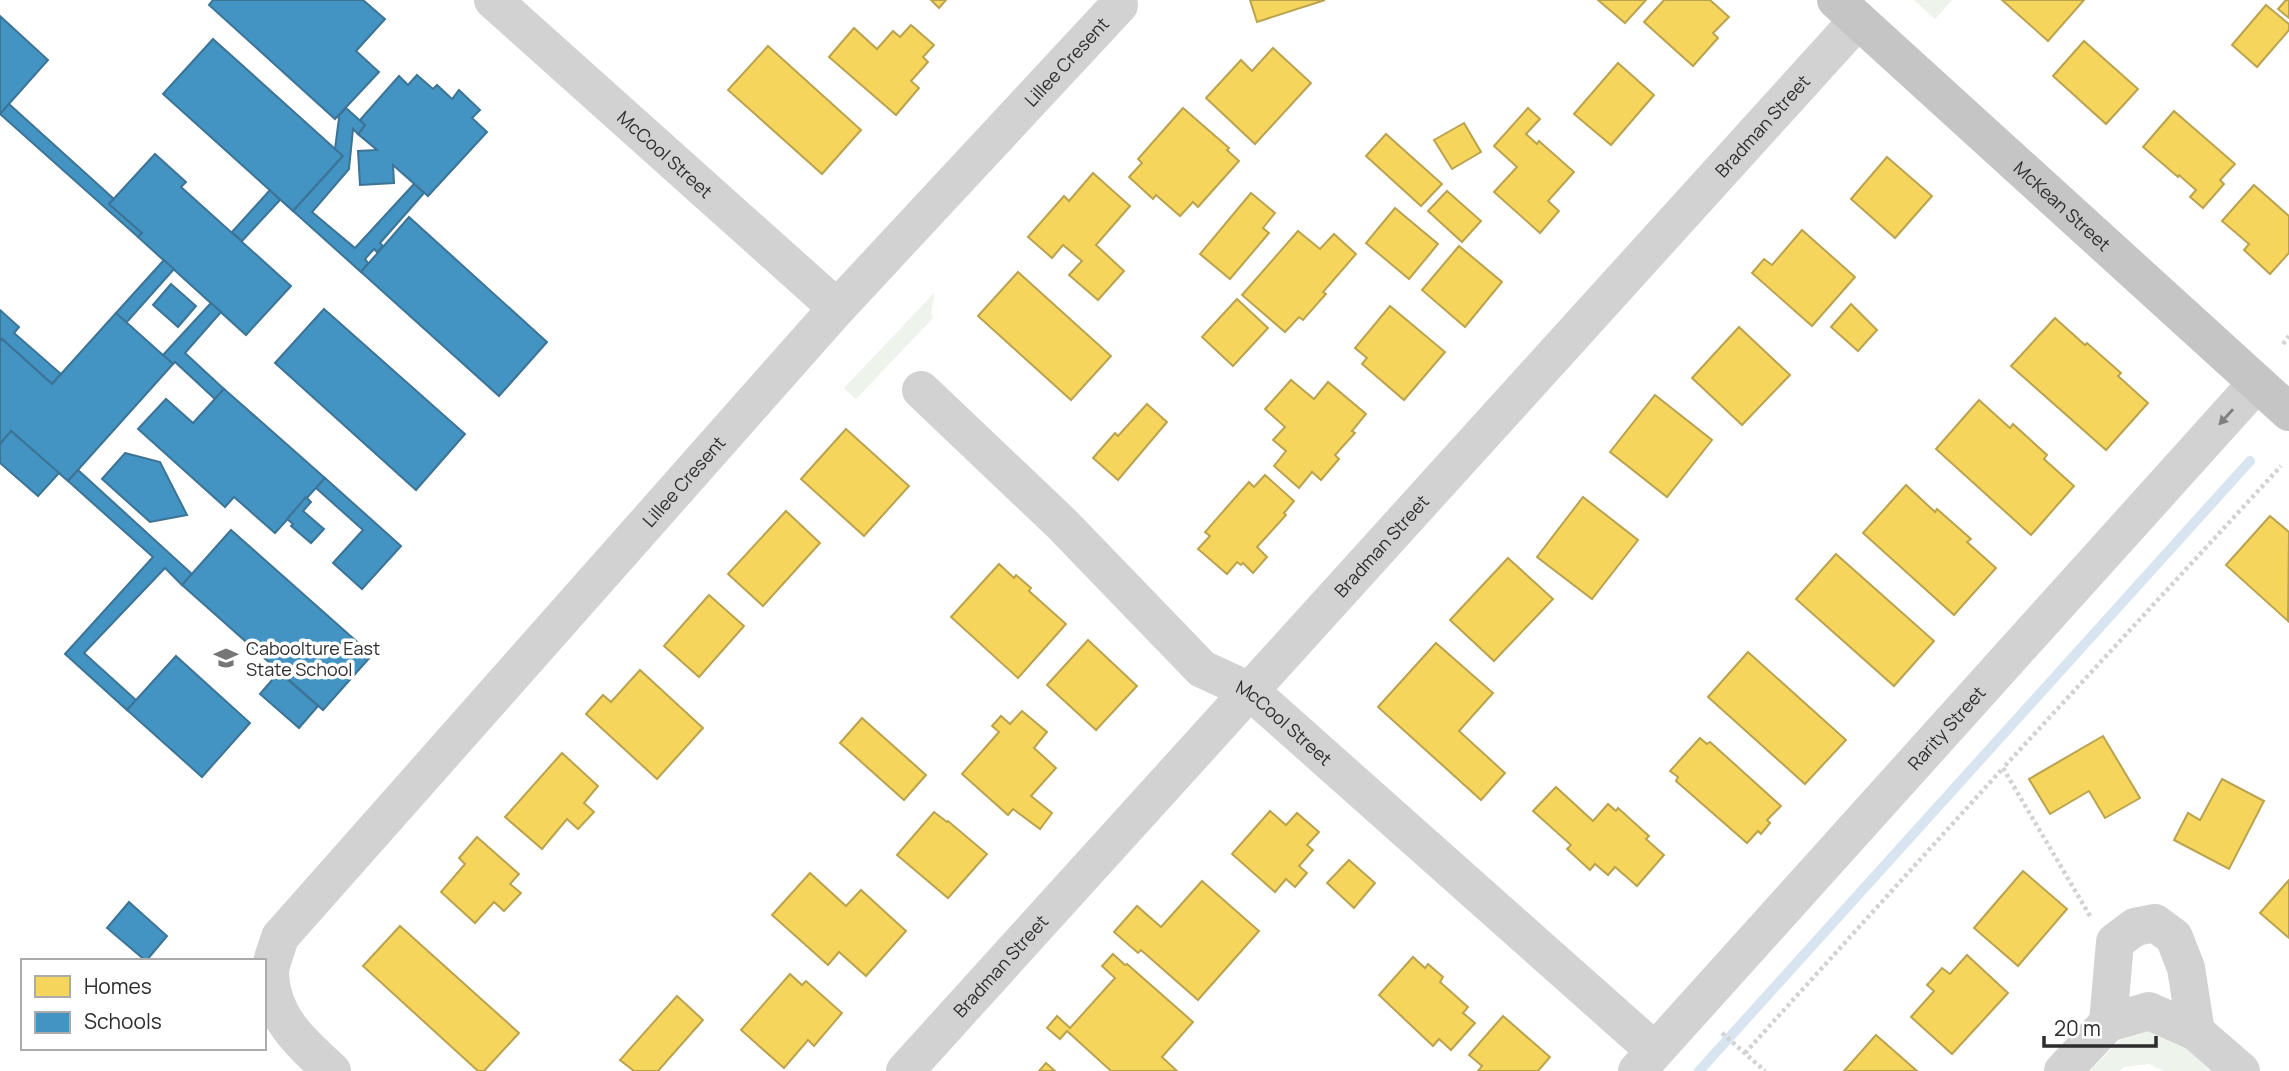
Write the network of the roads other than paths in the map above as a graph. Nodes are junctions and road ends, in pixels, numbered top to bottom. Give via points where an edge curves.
1 (493, 0) edge
2 (1119, 5) dead end
3 (1847, 10) edge
4 (836, 308) junction
5 (2257, 383) junction
6 (921, 390) dead end
7 (2289, 412) edge
8 (1250, 691) junction
9 (2108, 1023) junction
10 (2196, 1032) junction
11 (1646, 1061) edge
12 (332, 1071) edge
13 (905, 1071) edge
14 (2063, 1071) edge
15 (2241, 1071) edge

1 - 4 street, McCool Street
2 - 4 street, Lillee Cresent
3 - 5 main road, McKean Street
3 - 8 street, Bradman Street
4 - 12 street, Lillee Cresent via 280,937 270,972 278,1012 306,1048
5 - 7 main road, McKean Street
5 -> 11 street, Rarity Street
6 - 8 street, McCool Street via 1062,524 1202,669
8 - 11 street, McCool Street
8 - 13 street, Bradman Street
9 - 10 street via 2149,1011
9 - 10 street via 2115,942 2134,927 2155,923 2174,937 2186,968
9 - 14 street
10 - 15 street

